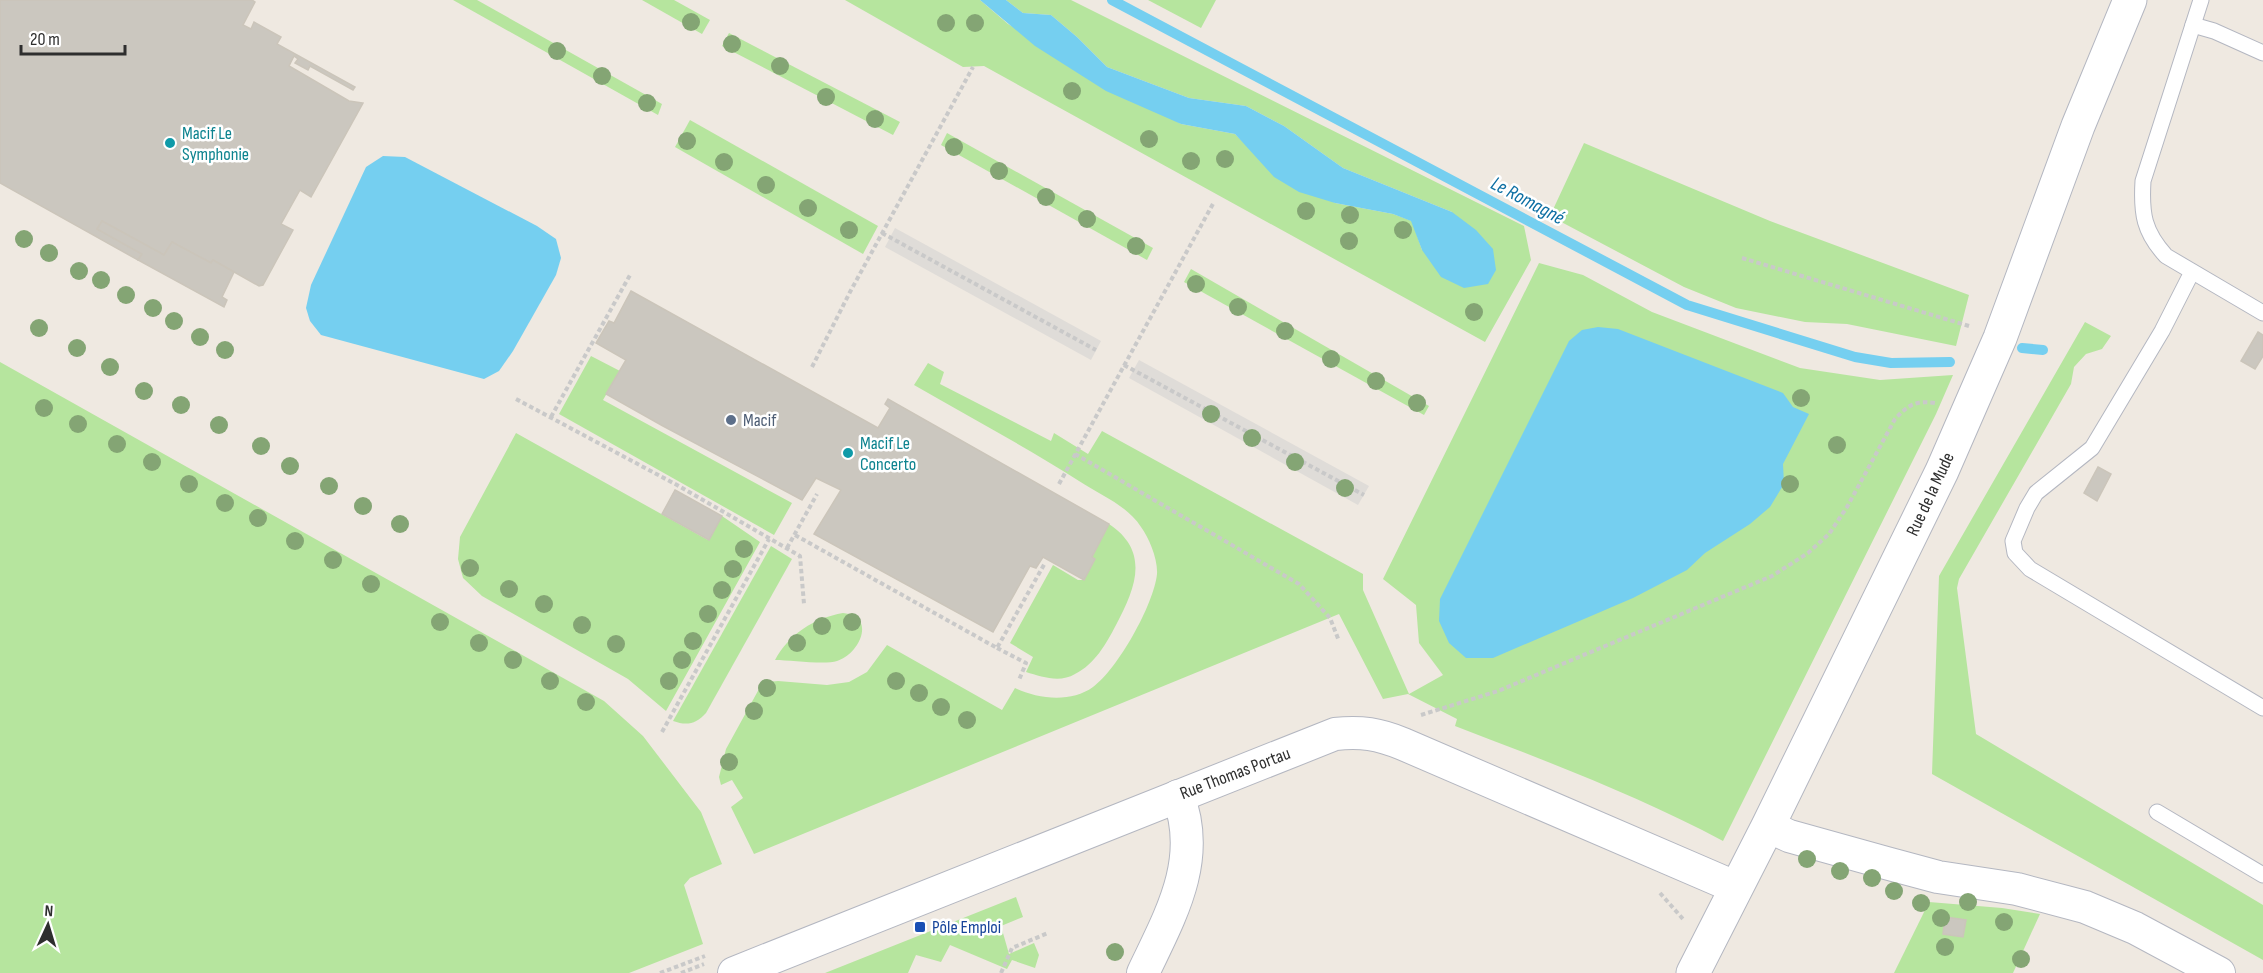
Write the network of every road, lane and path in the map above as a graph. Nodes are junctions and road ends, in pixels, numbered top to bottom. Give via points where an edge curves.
1 (2130, 0) edge
2 (2201, 0) edge
3 (2193, 24) junction
4 (2263, 53) edge
5 (973, 67) dead end
6 (1214, 202) dead end
7 (882, 233) junction
8 (1742, 258) dead end
9 (2192, 272) junction
10 (630, 275) dead end
11 (2263, 313) edge
12 (2000, 338) junction
13 (1096, 350) dead end
14 (1124, 365) junction
15 (812, 367) dead end
16 (516, 399) dead end
17 (1969, 408) junction
18 (551, 417) junction
19 (1075, 454) junction
20 (1059, 484) dead end
21 (818, 494) dead end
22 (1364, 495) dead end
23 (795, 535) junction
24 (769, 539) junction
25 (787, 548) junction
26 (1045, 563) dead end
27 (804, 604) dead end
28 (1339, 641) dead end
29 (997, 648) junction
30 (1019, 680) dead end
31 (2263, 708) edge
32 (662, 732) dead end
33 (1369, 732) junction
34 (1178, 796) junction
35 (2157, 812) dead end
36 (1768, 826) junction
37 (2263, 875) edge
38 (1736, 887) junction
39 (1649, 888) dead end
40 (1048, 933) dead end
41 (1710, 937) junction
42 (720, 968) edge
43 (681, 973) edge
44 (1001, 973) edge
45 (1143, 973) edge
46 (1693, 973) edge
47 (2219, 973) edge

1 - 12 street, Rue de la Mude via 2078,126
2 - 3 lane
3 - 4 lane
3 - 9 lane via 2143,181 2141,205 2154,243 2166,256
5 - 7 path
6 - 14 path
7 - 13 path
7 - 15 path
8 - 12 path
9 - 11 lane
9 - 31 lane via 2162,331 2092,448 2036,493 2013,541 2015,554 2030,569
10 - 18 path
12 - 17 street, Rue de la Mude
14 - 19 path
14 - 22 path
16 - 18 path
17 - 33 path via 1925,401 1906,408 1829,534 1772,576 1498,691
17 - 36 street, Rue de la Mude
18 - 24 path
19 - 20 path
19 - 28 path via 1299,584 1330,618
21 - 23 path
23 - 25 path
23 - 29 path
24 - 25 path
24 - 32 path
25 - 27 path via 800,556
26 - 29 path
29 - 30 path via 1026,663
33 - 34 street, Rue Thomas Portau via 1335,735
33 - 38 street, Rue Thomas Portau
34 - 42 street, Rue Thomas Portau
34 - 45 street via 1187,833 1183,878 1178,899
35 - 37 lane
36 - 38 street, Rue de la Mude
36 - 47 street via 1789,836 1938,877 2017,889 2085,907 2135,928
38 - 41 street, Rue de la Mude
39 - 41 path via 1660,893 1691,928
40 - 44 path via 1012,948
41 - 46 street, Rue de la Mude
42 - 43 path

